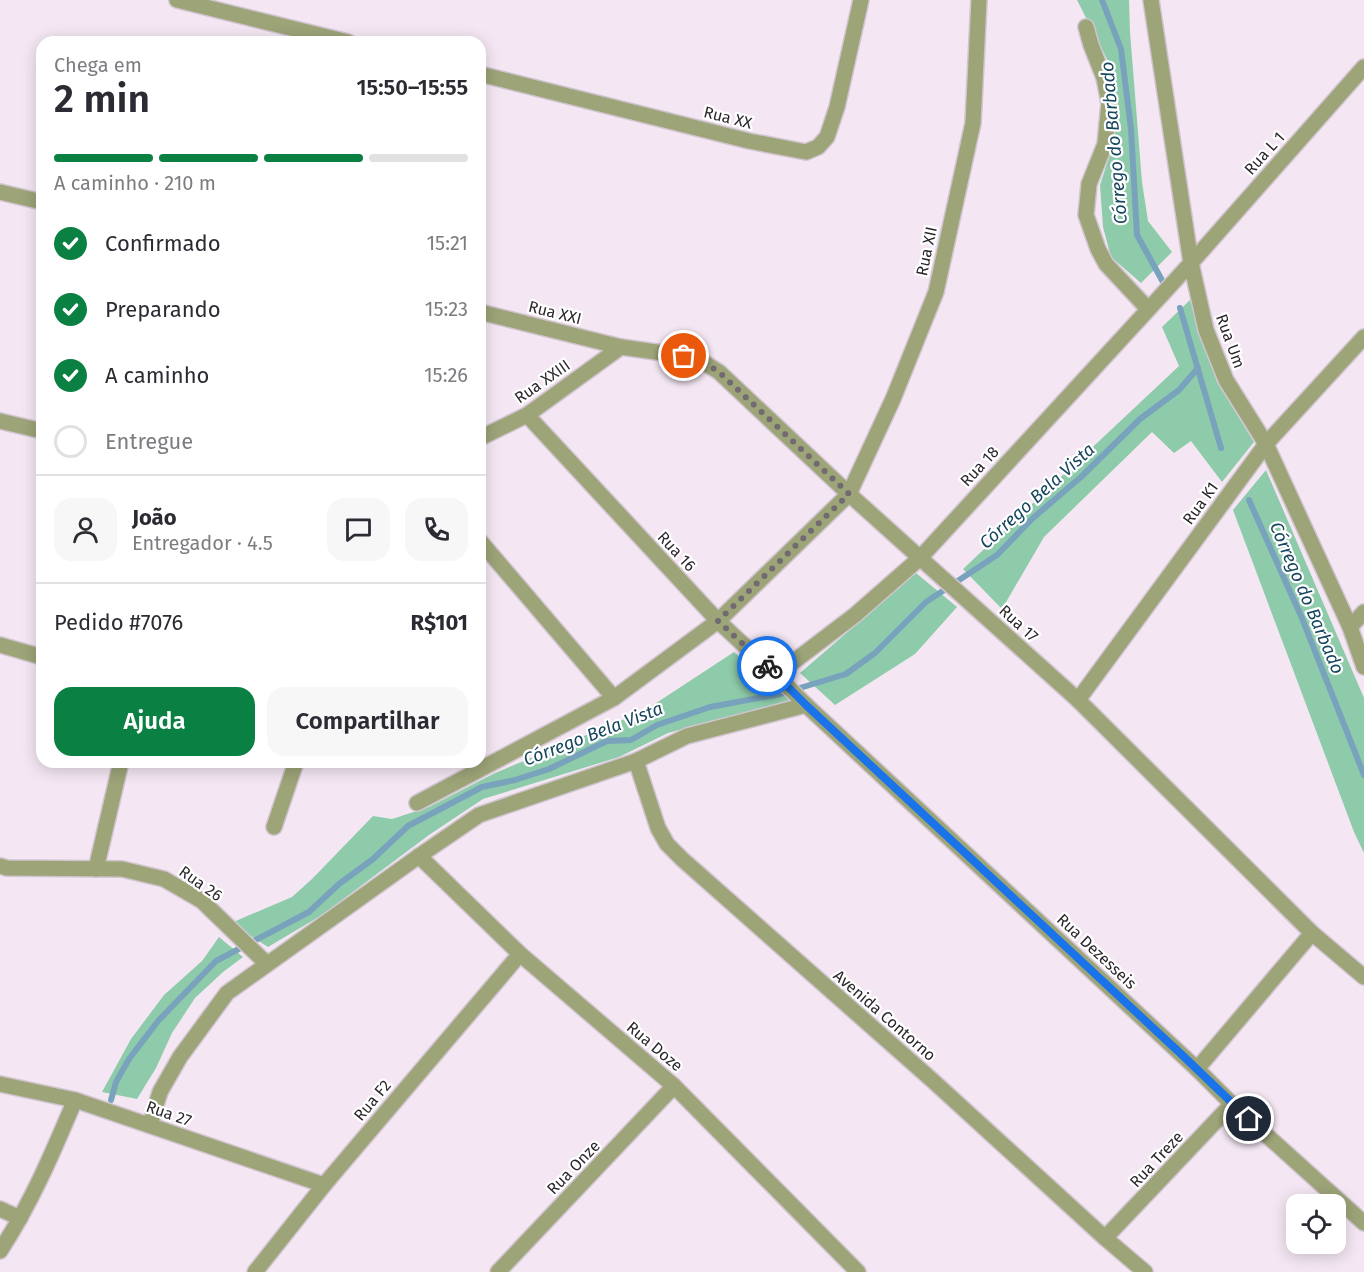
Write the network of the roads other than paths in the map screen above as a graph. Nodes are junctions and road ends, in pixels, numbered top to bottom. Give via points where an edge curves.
1 (177, 0) edge
2 (861, 0) edge
3 (979, 0) edge
4 (1151, 0) edge
5 (1086, 27) dead end
6 (324, 36) edge
7 (1364, 67) edge
8 (486, 75) edge
9 (0, 192) edge
10 (36, 201) edge
11 (1191, 263) junction
12 (1148, 309) junction
13 (486, 313) edge
14 (1364, 337) edge
15 (621, 347) junction
16 (527, 414) junction
17 (0, 421) edge
18 (36, 430) edge
19 (486, 435) edge
20 (1266, 444) junction
21 (849, 494) junction
22 (486, 548) edge
23 (920, 558) junction
24 (1364, 612) edge
25 (718, 621) junction
26 (1350, 627) junction
27 (0, 645) edge
28 (36, 655) edge
29 (1364, 667) edge
30 (779, 677) junction
31 (614, 698) junction
32 (1078, 700) junction
33 (804, 703) junction
34 (636, 761) junction
35 (486, 766) edge
36 (120, 768) edge
37 (294, 768) edge
38 (483, 768) edge
39 (417, 803) dead end
40 (274, 827) dead end
41 (419, 856) junction
42 (0, 866) edge
43 (96, 869) junction
44 (1312, 933) junction
45 (520, 954) junction
46 (262, 960) junction
47 (1364, 977) edge
48 (1197, 1069) junction
49 (0, 1084) edge
50 (674, 1086) junction
51 (82, 1102) junction
52 (1232, 1104) junction
53 (150, 1125) junction
54 (324, 1185) junction
55 (0, 1209) edge
56 (20, 1218) junction
57 (1364, 1223) edge
58 (1105, 1238) junction
59 (0, 1251) edge
60 (255, 1272) edge
61 (498, 1272) edge
62 (858, 1272) edge
63 (1145, 1272) edge

1 - 6 street
2 - 8 street, Rua XX via 827,137 806,152
3 - 21 street, Rua XII via 973,123 936,292
4 - 11 street, Rua Um
5 - 12 street via 1109,103 1106,144 1089,184 1086,215 1106,264
7 - 11 street, Rua L 1
9 - 10 street
11 - 12 street, Rua 18
11 - 20 street, Rua Um via 1206,330 1226,380
12 - 23 street, Rua 18
13 - 15 street, Rua XXI
14 - 20 street, Rua K1
15 - 16 street, Rua XXIII
15 - 21 street, Rua 17 via 684,356 719,372
16 - 19 street, Rua XXIII
16 - 25 street, Rua 16
17 - 18 street
20 - 26 street, Rua Um
20 - 32 street, Rua K1
21 - 23 street, Rua 17
21 - 25 street
22 - 31 street
23 - 30 street, Rua 18
23 - 32 street, Rua 17
24 - 26 street
25 - 30 street, Rua 16
25 - 31 street
26 - 29 street, Rua Um
27 - 28 street
30 - 33 street, Rua 16
31 - 35 street
32 - 44 street, Rua 17
33 - 34 street via 687,736
33 - 48 street, Rua Dezesseis
34 - 41 street via 479,814
34 - 58 street, Avenida Contorno via 658,828 681,859
36 - 43 street
37 - 40 street
38 - 39 street
41 - 45 street, Rua Doze
41 - 46 street
42 - 43 street, Rua 26
43 - 46 street, Rua 26 via 164,879 202,901
44 - 47 street, Rua 17
44 - 48 street
45 - 50 street, Rua Doze
45 - 54 street, Rua F2
46 - 53 street via 227,993 187,1048 160,1092
48 - 52 street, Rua Dezesseis
49 - 51 street, Rua 27
50 - 61 street, Rua Onze
50 - 62 street, Rua Doze
51 - 53 street, Rua 27
51 - 56 street
52 - 57 street, Rua Dezesseis
52 - 58 street, Rua Treze
53 - 54 street, Rua 27
54 - 60 street, Rua F2
55 - 56 street
56 - 59 street
58 - 63 street, Avenida Contorno

